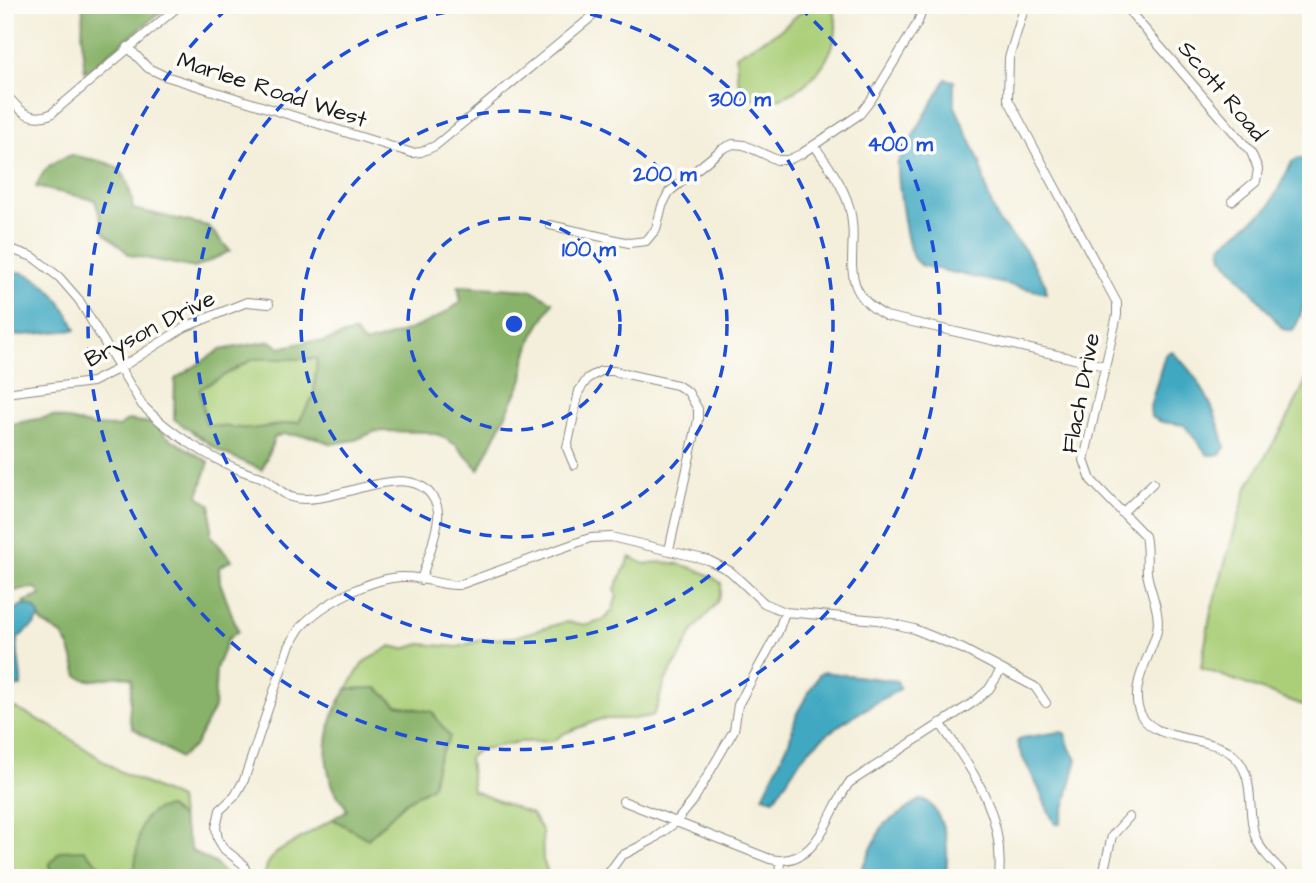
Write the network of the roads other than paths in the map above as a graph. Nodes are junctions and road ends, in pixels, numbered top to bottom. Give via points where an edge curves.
1 (180, 5) edge
2 (606, 5) edge
3 (924, 5) edge
4 (1025, 5) edge
5 (1124, 5) edge
6 (128, 47) junction
7 (5, 93) edge
8 (814, 145) junction
9 (1231, 201) dead end
10 (550, 225) dead end
11 (5, 247) edge
12 (270, 304) dead end
13 (1105, 366) junction
14 (120, 368) junction
15 (5, 393) edge
16 (574, 465) dead end
17 (1153, 483) dead end
18 (1122, 513) junction
19 (669, 550) junction
20 (421, 580) junction
21 (785, 612) junction
22 (1001, 670) junction
23 (1046, 703) dead end
24 (940, 723) junction
25 (623, 801) dead end
26 (1129, 817) dead end
27 (676, 822) junction
28 (780, 861) junction
29 (249, 878) edge
30 (608, 878) edge
31 (779, 878) edge
32 (999, 878) edge
33 (1102, 878) edge
34 (1288, 878) edge

1 - 6 street
2 - 6 street, Marlee Road West via 435,146 412,153 165,76 148,68
3 - 8 street via 860,114
4 - 13 street, Flach Drive via 1009,58 1009,99 1117,303
5 - 9 street, Scott Road via 1251,152 1258,169 1256,181
6 - 7 street via 44,116 26,115
8 - 10 street via 788,160 777,160 744,145 722,149 668,192 656,229 646,240 629,243
8 - 13 street via 840,183 850,209 855,285 872,308 886,316
11 - 14 street via 33,257 59,277 79,300
12 - 14 street, Bryson Drive via 247,302 185,327
13 - 18 street, Flach Drive via 1084,460 1091,481
14 - 15 street, Bryson Drive via 92,382
14 - 20 street via 142,405 156,418 212,456 264,478 290,497 306,499 392,481 420,484 430,491 438,505 438,518
16 - 19 street via 567,448 579,391 588,378 613,371 688,392 698,409 698,420
17 - 18 street
18 - 34 street, Flach Drive via 1145,536 1157,617 1137,689 1143,720 1154,730 1214,745 1233,755 1250,789 1256,839
19 - 20 street via 611,537 590,538 459,585
19 - 21 street via 708,559 730,571 764,603
20 - 29 street via 406,577 370,583 314,615 299,629 244,780 218,817 218,839 243,864
21 - 22 street via 878,620 914,629
21 - 27 street via 738,705 734,730
22 - 23 street via 1035,687
22 - 24 street via 989,689
24 - 28 street via 849,783 812,848 801,857
24 - 32 street via 987,798 999,832
25 - 27 street
26 - 33 street via 1112,836
27 - 28 street
27 - 30 street via 621,856
28 - 31 street

